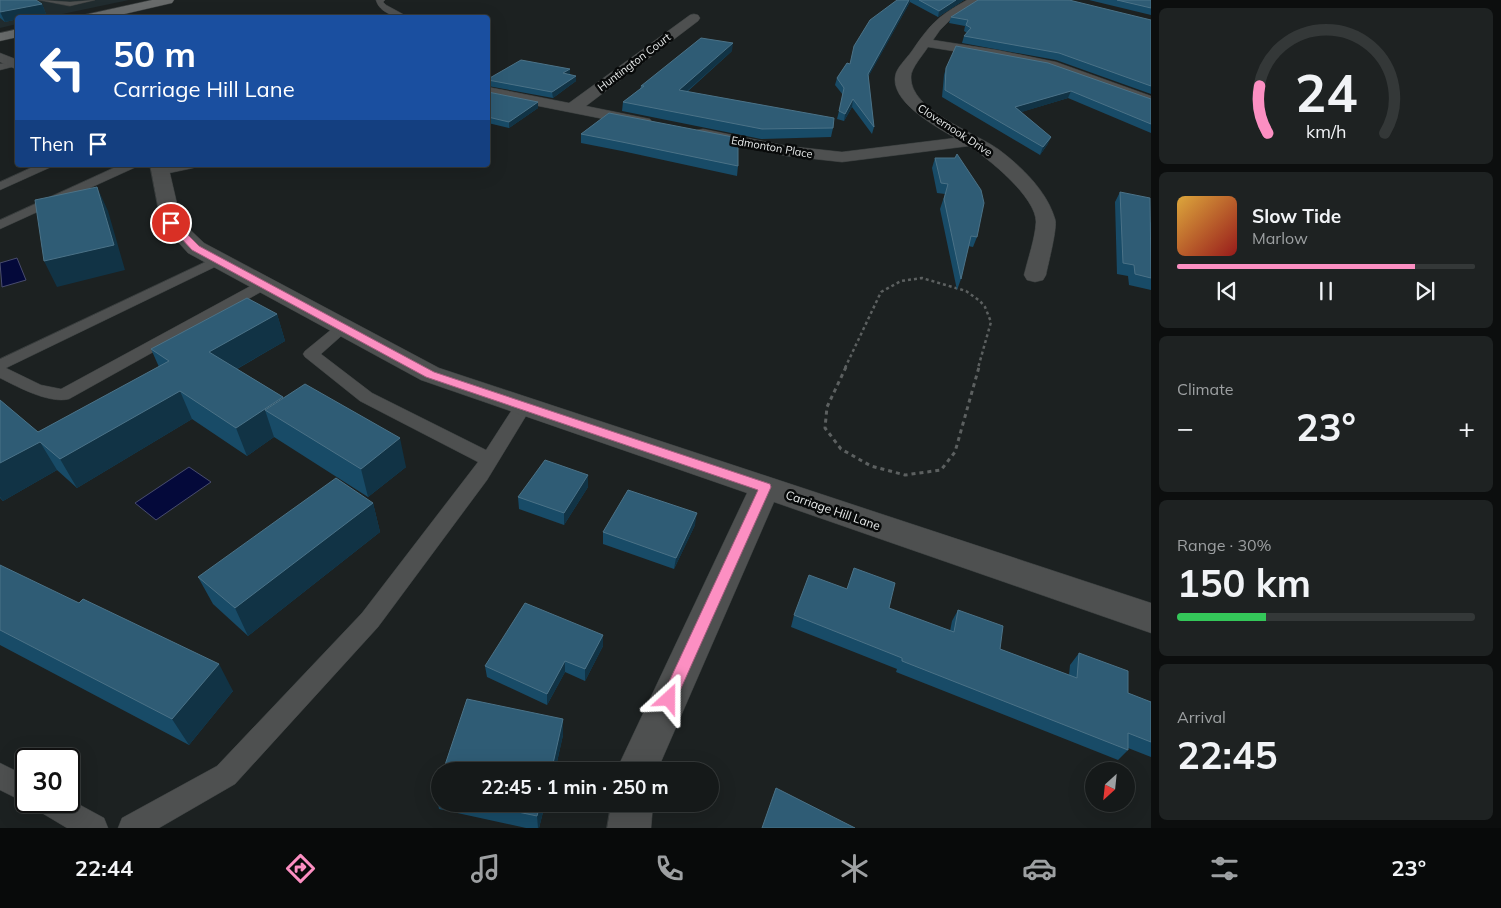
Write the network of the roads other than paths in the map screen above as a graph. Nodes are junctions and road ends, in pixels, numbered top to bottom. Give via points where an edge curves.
1 (50, 0) edge
2 (90, 0) edge
3 (165, 0) edge
4 (381, 0) edge
5 (976, 0) edge
6 (101, 15) edge
7 (400, 15) edge
8 (694, 18) dead end
9 (15, 34) edge
10 (0, 37) edge
11 (925, 43) junction
12 (490, 92) edge
13 (1151, 101) edge
14 (574, 107) junction
15 (661, 125) edge
16 (690, 131) edge
17 (971, 141) junction
18 (43, 167) edge
19 (124, 167) edge
20 (160, 168) edge
21 (0, 186) edge
22 (0, 225) edge
23 (218, 260) junction
24 (1035, 275) dead end
25 (263, 285) junction
26 (343, 327) junction
27 (0, 365) edge
28 (0, 372) edge
29 (523, 406) junction
30 (489, 460) junction
31 (765, 487) junction
32 (1151, 618) edge
33 (640, 762) edge
34 (0, 776) edge
35 (15, 784) edge
36 (631, 812) edge
37 (67, 813) edge
38 (94, 828) edge
39 (132, 828) edge
40 (629, 828) edge

1 - 2 lane via 74,4
3 - 6 main road
4 - 7 lane via 383,7
5 - 11 street, Clovernook Drive via 935,26
8 - 14 street, Huntington Court
9 - 10 main road
11 - 13 street via 1043,63
11 - 17 street, Clovernook Drive via 904,74 904,87 912,101
12 - 14 street
14 - 15 street
16 - 17 street, Edmonton Place via 787,151 842,157
17 - 24 street, Clovernook Drive via 1018,176 1037,199 1046,221
18 - 21 lane
19 - 22 lane
20 - 23 street, Carriage Hill Lane via 171,223 196,248
23 - 25 street, Carriage Hill Lane
23 - 27 lane
25 - 26 street, Carriage Hill Lane
25 - 28 lane via 63,395 36,389
26 - 29 street, Carriage Hill Lane via 430,374
26 - 30 lane via 310,354 366,397
29 - 30 lane
29 - 31 street, Carriage Hill Lane
30 - 39 lane via 370,620 226,775
31 - 32 street, Carriage Hill Lane
31 - 33 street
34 - 35 lane
36 - 40 street
37 - 38 lane

